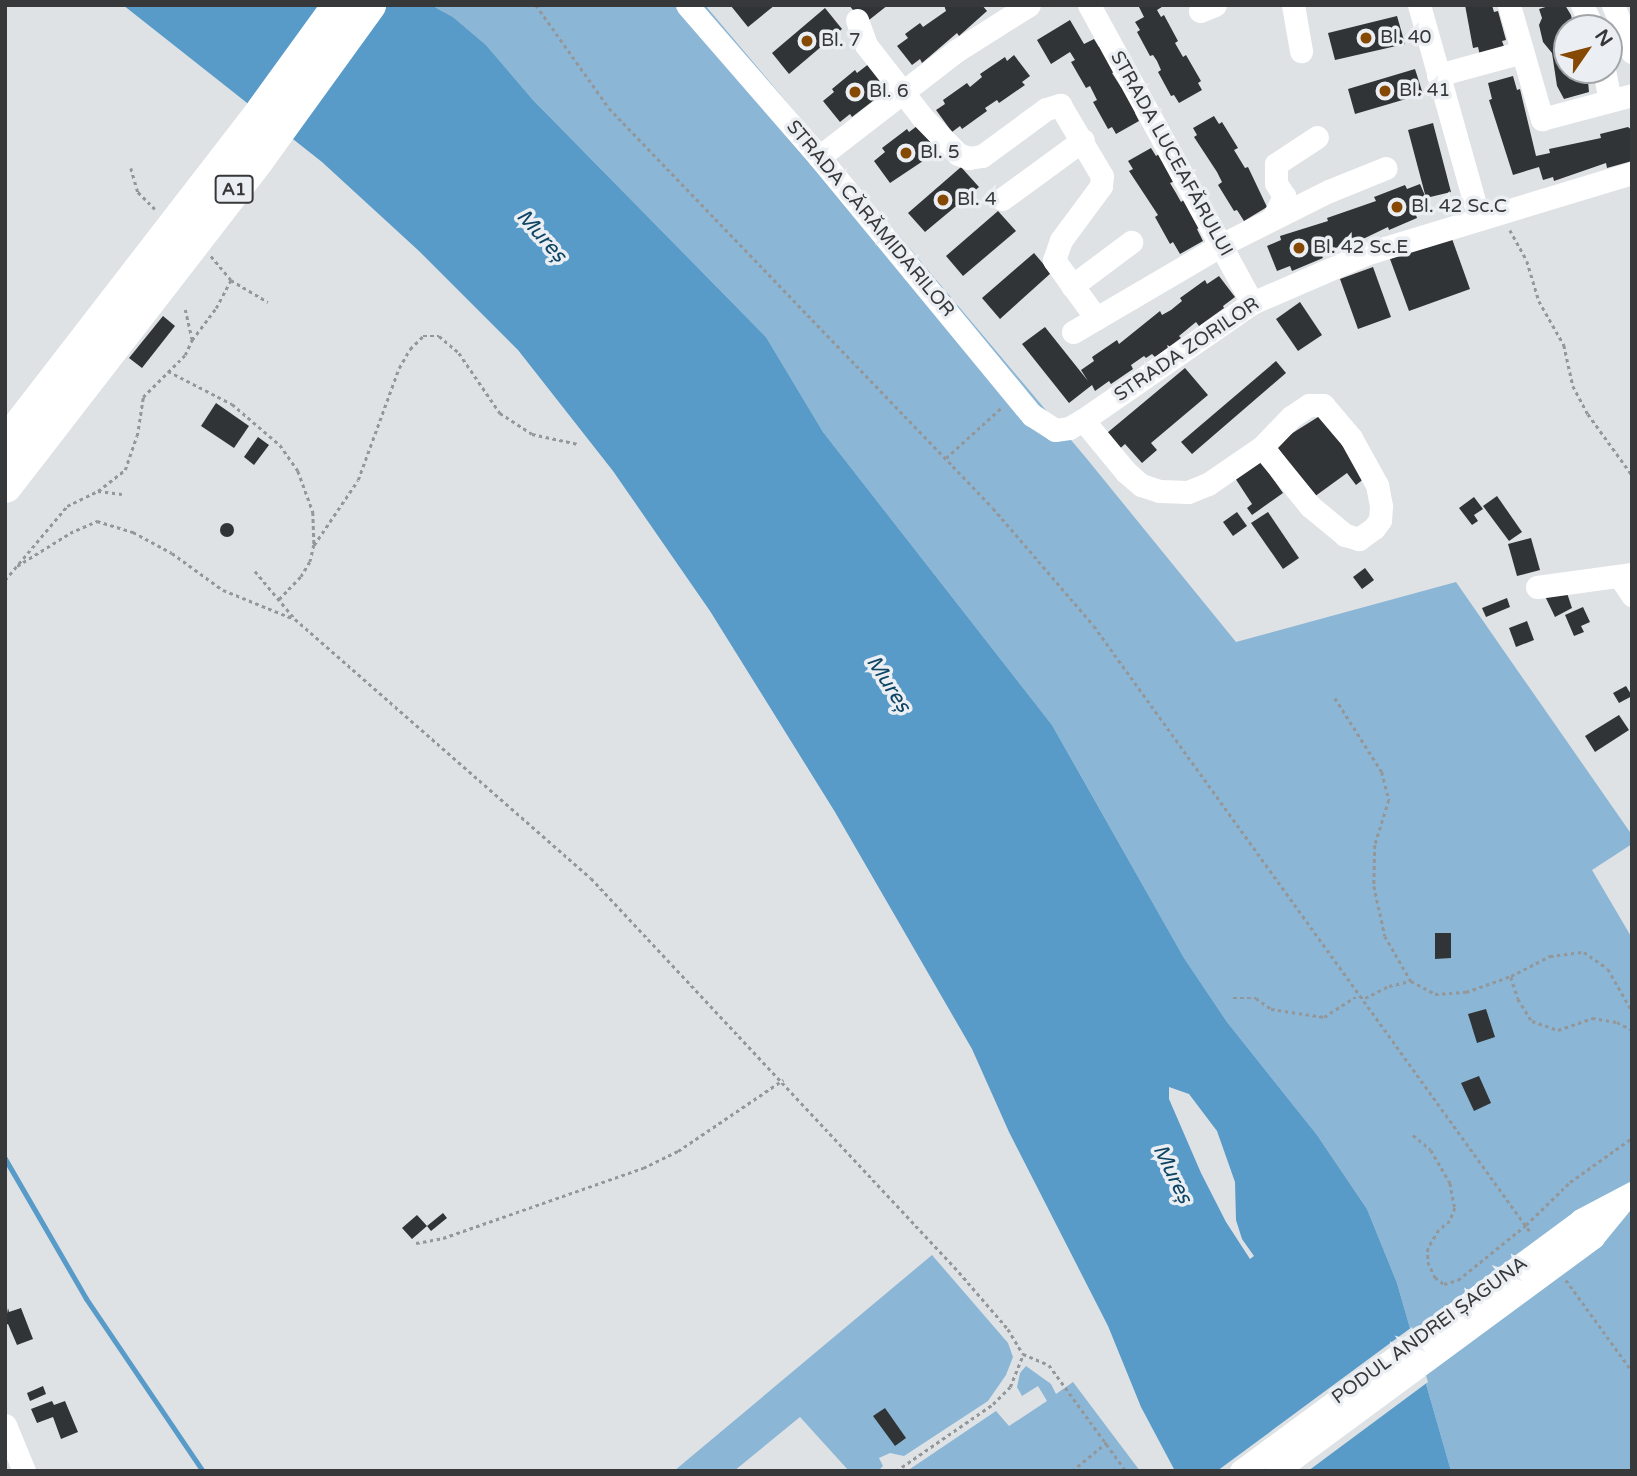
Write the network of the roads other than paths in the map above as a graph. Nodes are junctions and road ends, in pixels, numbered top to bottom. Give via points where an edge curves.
1 (338, 5) edge
2 (369, 5) edge
3 (687, 5) edge
4 (1029, 5) edge
5 (1089, 5) edge
6 (1293, 5) edge
7 (1419, 5) edge
8 (1509, 5) edge
9 (1614, 5) edge
10 (857, 20) dead end
11 (1301, 51) dead end
12 (1522, 52) junction
13 (1632, 52) edge
14 (1438, 75) junction
15 (901, 91) junction
16 (1621, 97) edge
17 (1317, 137) dead end
18 (1083, 140) junction
19 (820, 157) junction
20 (1386, 168) dead end
21 (1632, 173) edge
22 (1002, 199) dead end
23 (1490, 215) junction
24 (1273, 218) junction
25 (1131, 242) dead end
26 (1221, 245) junction
27 (1072, 286) junction
28 (1252, 303) junction
29 (1096, 318) junction
30 (1073, 332) dead end
31 (84, 362) junction
32 (1083, 420) junction
33 (1055, 430) joint
34 (5, 443) edge
35 (1262, 447) junction
36 (5, 486) edge
37 (1628, 582) edge
38 (1537, 587) dead end
39 (1628, 1196) edge
40 (1587, 1229) junction
41 (5, 1424) edge
42 (24, 1471) edge
43 (1241, 1471) edge
44 (1276, 1471) edge

1 - 31 highway, A1
2 - 31 highway, A1 via 256,161
3 - 19 street, STRADA CĂRĂMIDARILOR
4 - 15 street
5 - 26 street, STRADA LUCEAFĂRULUI
6 - 11 street
7 - 14 street
8 - 12 street
9 - 13 street
10 - 15 street via 866,45
12 - 14 street
12 - 16 street via 1542,119
14 - 23 street
15 - 18 street via 949,147 969,158 982,156 1057,103
15 - 19 street
17 - 24 street via 1276,164 1276,183 1284,196
18 - 22 street
18 - 27 street via 1102,176 1101,186 1056,251 1057,267
19 - 33 street, STRADA CĂRĂMIDARILOR via 1040,423
20 - 24 street
21 - 23 street, STRADA ZORILOR
23 - 28 street, STRADA ZORILOR via 1365,254
24 - 26 street
25 - 27 street
26 - 28 street, STRADA LUCEAFĂRULUI
26 - 29 street
27 - 29 street
28 - 32 street, STRADA ZORILOR
29 - 30 street
31 - 34 highway, A1
31 - 36 highway, A1
32 - 33 street, STRADA ZORILOR
32 - 35 street via 1126,472 1141,485 1159,491 1198,489
35 - 35 street via 1290,417 1309,405 1323,405 1351,438 1377,485 1380,520 1359,538 1345,535 1310,506
37 - 38 street via 1576,579
39 - 40 street, PODUL ANDREI ȘAGUNA
40 - 43 street, PODUL ANDREI ȘAGUNA
40 - 44 street, PODUL ANDREI ȘAGUNA
41 - 42 street

